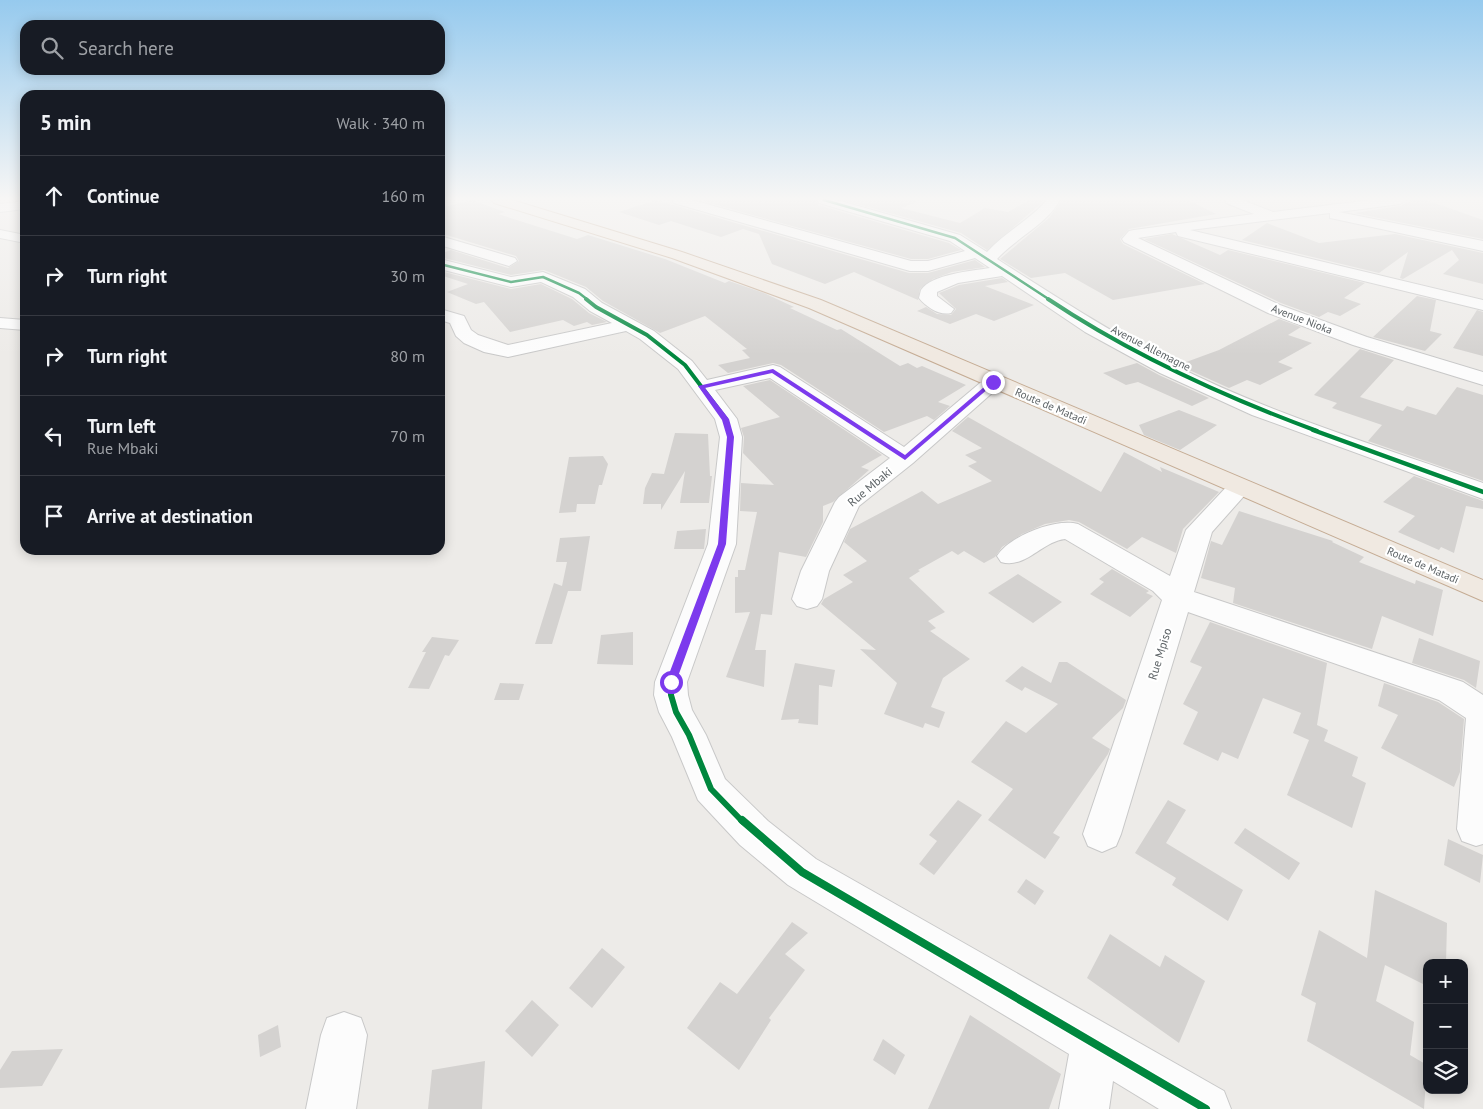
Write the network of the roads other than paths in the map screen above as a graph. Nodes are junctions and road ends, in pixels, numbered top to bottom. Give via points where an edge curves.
1 (477, 252) edge
2 (666, 252) edge
3 (860, 252) edge
4 (974, 252) edge
5 (996, 252) edge
6 (1155, 252) edge
7 (1260, 252) edge
8 (509, 262) dead end
9 (988, 262) junction
10 (445, 265) edge
11 (1483, 306) edge
12 (945, 309) dead end
13 (445, 315) edge
14 (0, 323) edge
15 (20, 325) edge
16 (628, 325) junction
17 (1483, 379) edge
18 (993, 382) junction
19 (701, 386) junction
20 (905, 458) junction
21 (1240, 487) junction
22 (1483, 492) edge
23 (1011, 556) dead end
24 (1483, 591) edge
25 (1176, 597) junction
26 (807, 599) dead end
27 (1476, 829) dead end
28 (1102, 834) dead end
29 (344, 1035) dead end
30 (1094, 1043) junction
31 (332, 1109) edge
32 (1084, 1109) edge
33 (1206, 1109) edge

1 - 8 street
2 - 18 highway, Route de Matadi via 815,304
3 - 9 street via 910,266
4 - 9 street, Avenue Allemagne
5 - 9 street
6 - 17 street, Avenue Nioka via 1274,309 1360,341
7 - 11 street
9 - 12 street via 929,290 928,298
9 - 22 street, Avenue Allemagne via 1092,328 1167,370 1260,410
10 - 16 street via 511,282 543,277 579,293
13 - 16 street via 458,320 463,333 470,338 493,350 508,351
14 - 15 street
16 - 19 street via 685,365
18 - 20 street, Rue Mbaki
18 - 21 highway, Route de Matadi
19 - 20 street via 773,371
19 - 30 street via 726,419 731,437 728,486 722,544 671,682 671,694 711,789 754,833 802,872
20 - 26 street, Rue Mbaki via 848,502 815,571
21 - 24 highway, Route de Matadi
21 - 25 street, Rue Mpiso via 1199,530
23 - 25 street via 1048,533 1069,530 1163,584
25 - 27 street via 1452,691 1483,712
25 - 28 street, Rue Mpiso via 1165,642
29 - 31 street
30 - 32 street
30 - 33 street

